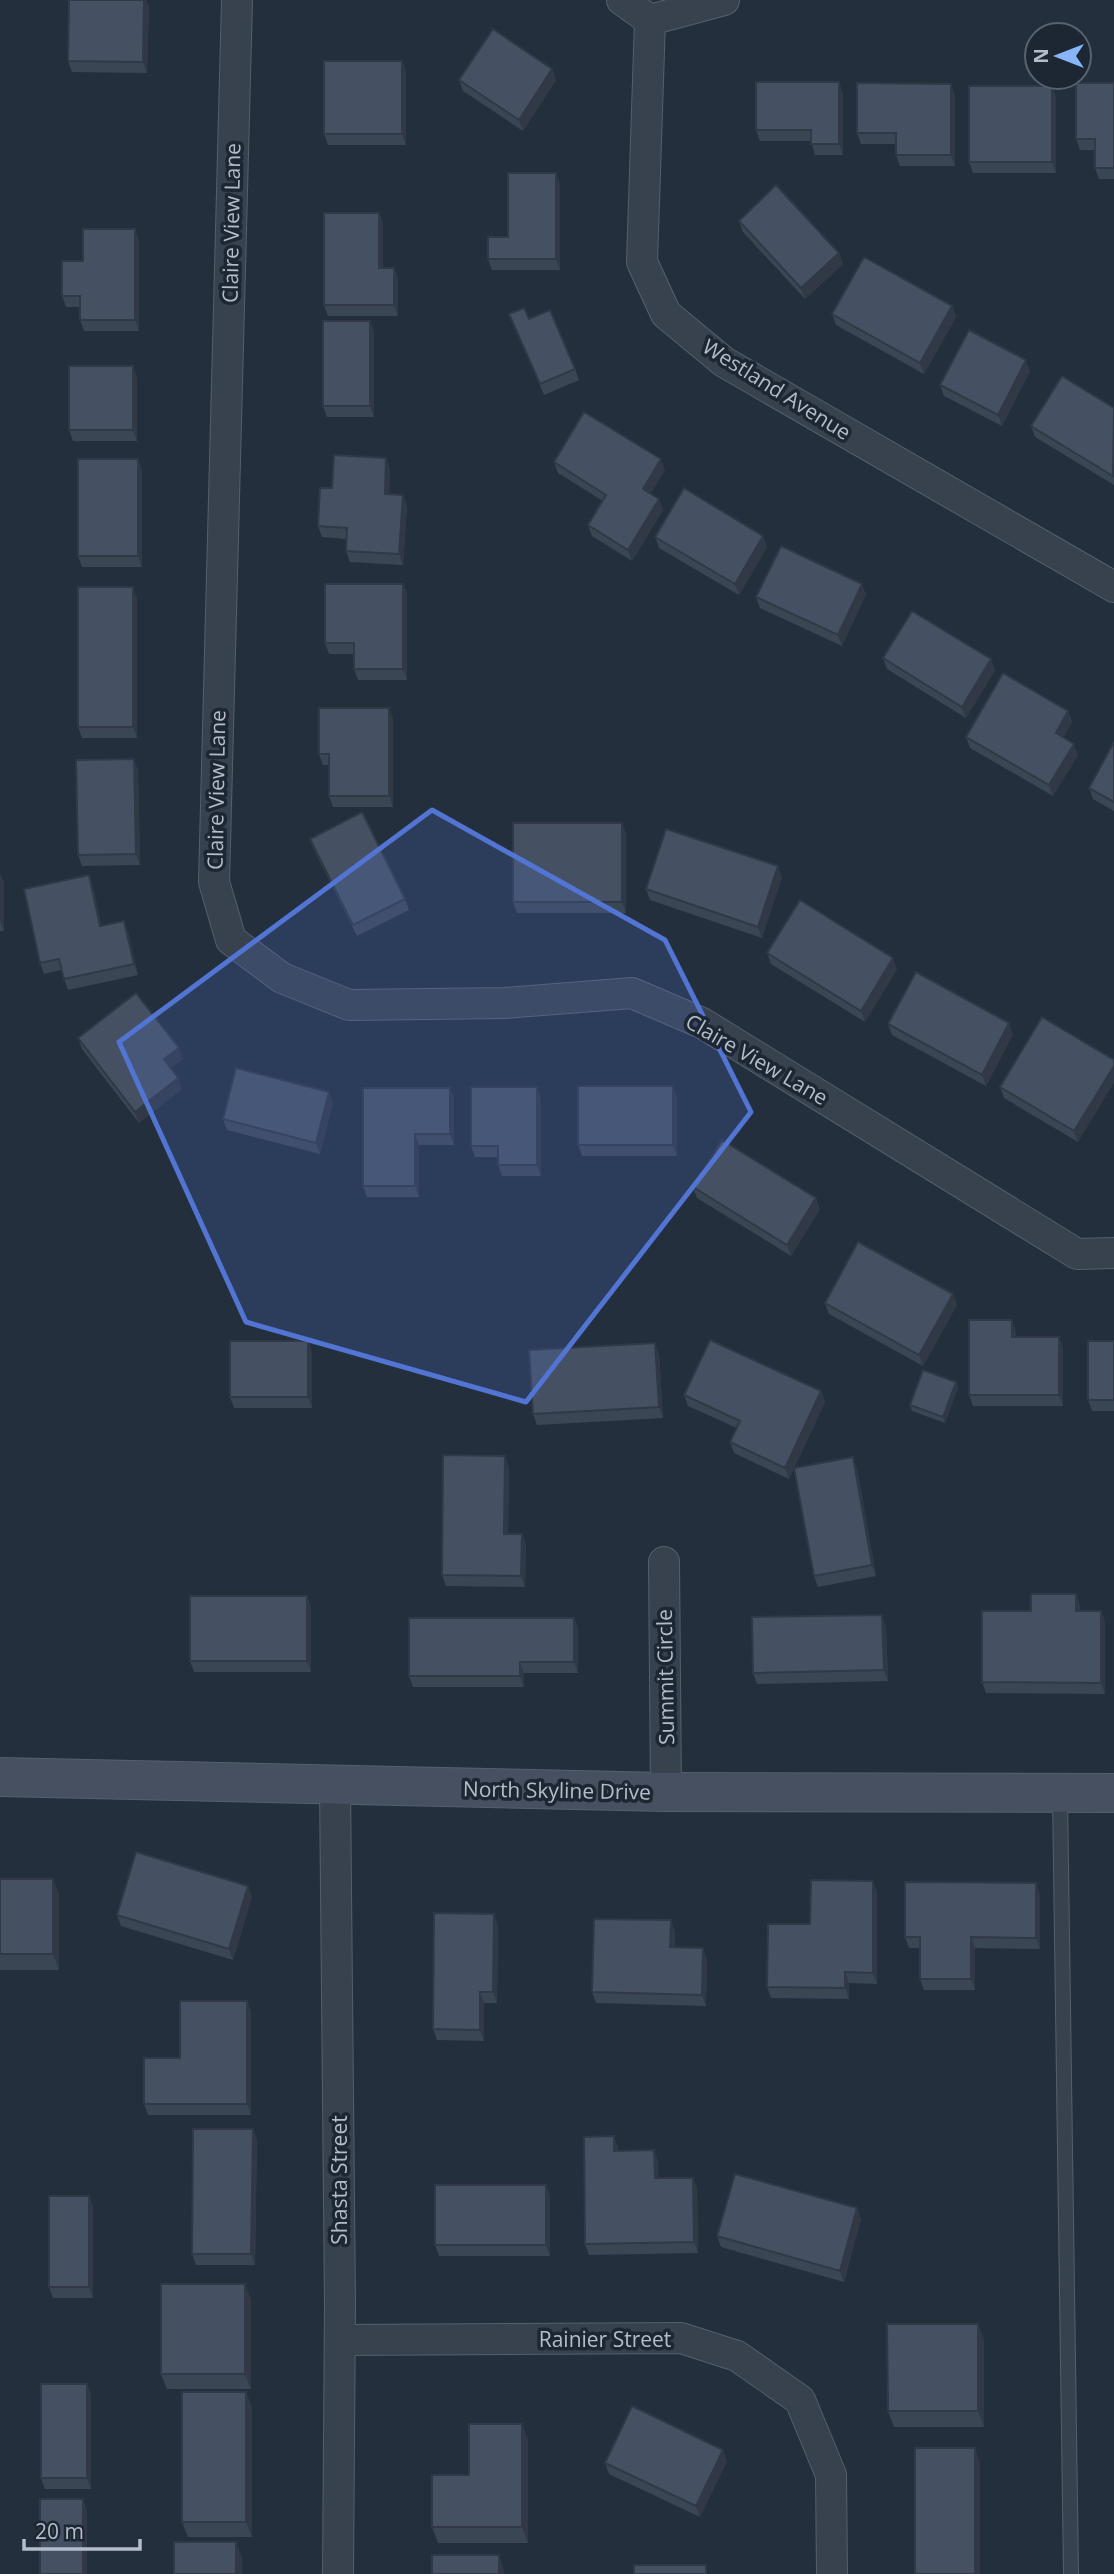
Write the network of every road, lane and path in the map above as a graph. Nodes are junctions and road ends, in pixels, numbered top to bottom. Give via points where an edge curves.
1 (237, 0) edge
2 (622, 0) edge
3 (724, 0) edge
4 (650, 20) junction
5 (1114, 587) edge
6 (1114, 1253) edge
7 (664, 1562) dead end
8 (0, 1777) edge
9 (335, 1785) junction
10 (666, 1792) junction
11 (1114, 1793) edge
12 (1059, 1795) junction
13 (340, 2340) junction
14 (338, 2574) edge
15 (832, 2574) edge
16 (1071, 2574) edge

1 - 6 street, Claire View Lane via 214,882 231,940 282,978 349,1005 504,1003 632,993 702,1023 1077,1254
2 - 4 street
3 - 4 street
4 - 5 street, Westland Avenue via 642,262 666,314 724,362
7 - 10 street, Summit Circle
8 - 9 main road, North Skyline Drive
9 - 10 main road, North Skyline Drive
9 - 13 street, Shasta Street
10 - 12 main road, North Skyline Drive
11 - 12 main road, North Skyline Drive
12 - 16 lane
13 - 14 street, Shasta Street
13 - 15 street, Rainier Street via 681,2338 737,2356 800,2400 831,2475

